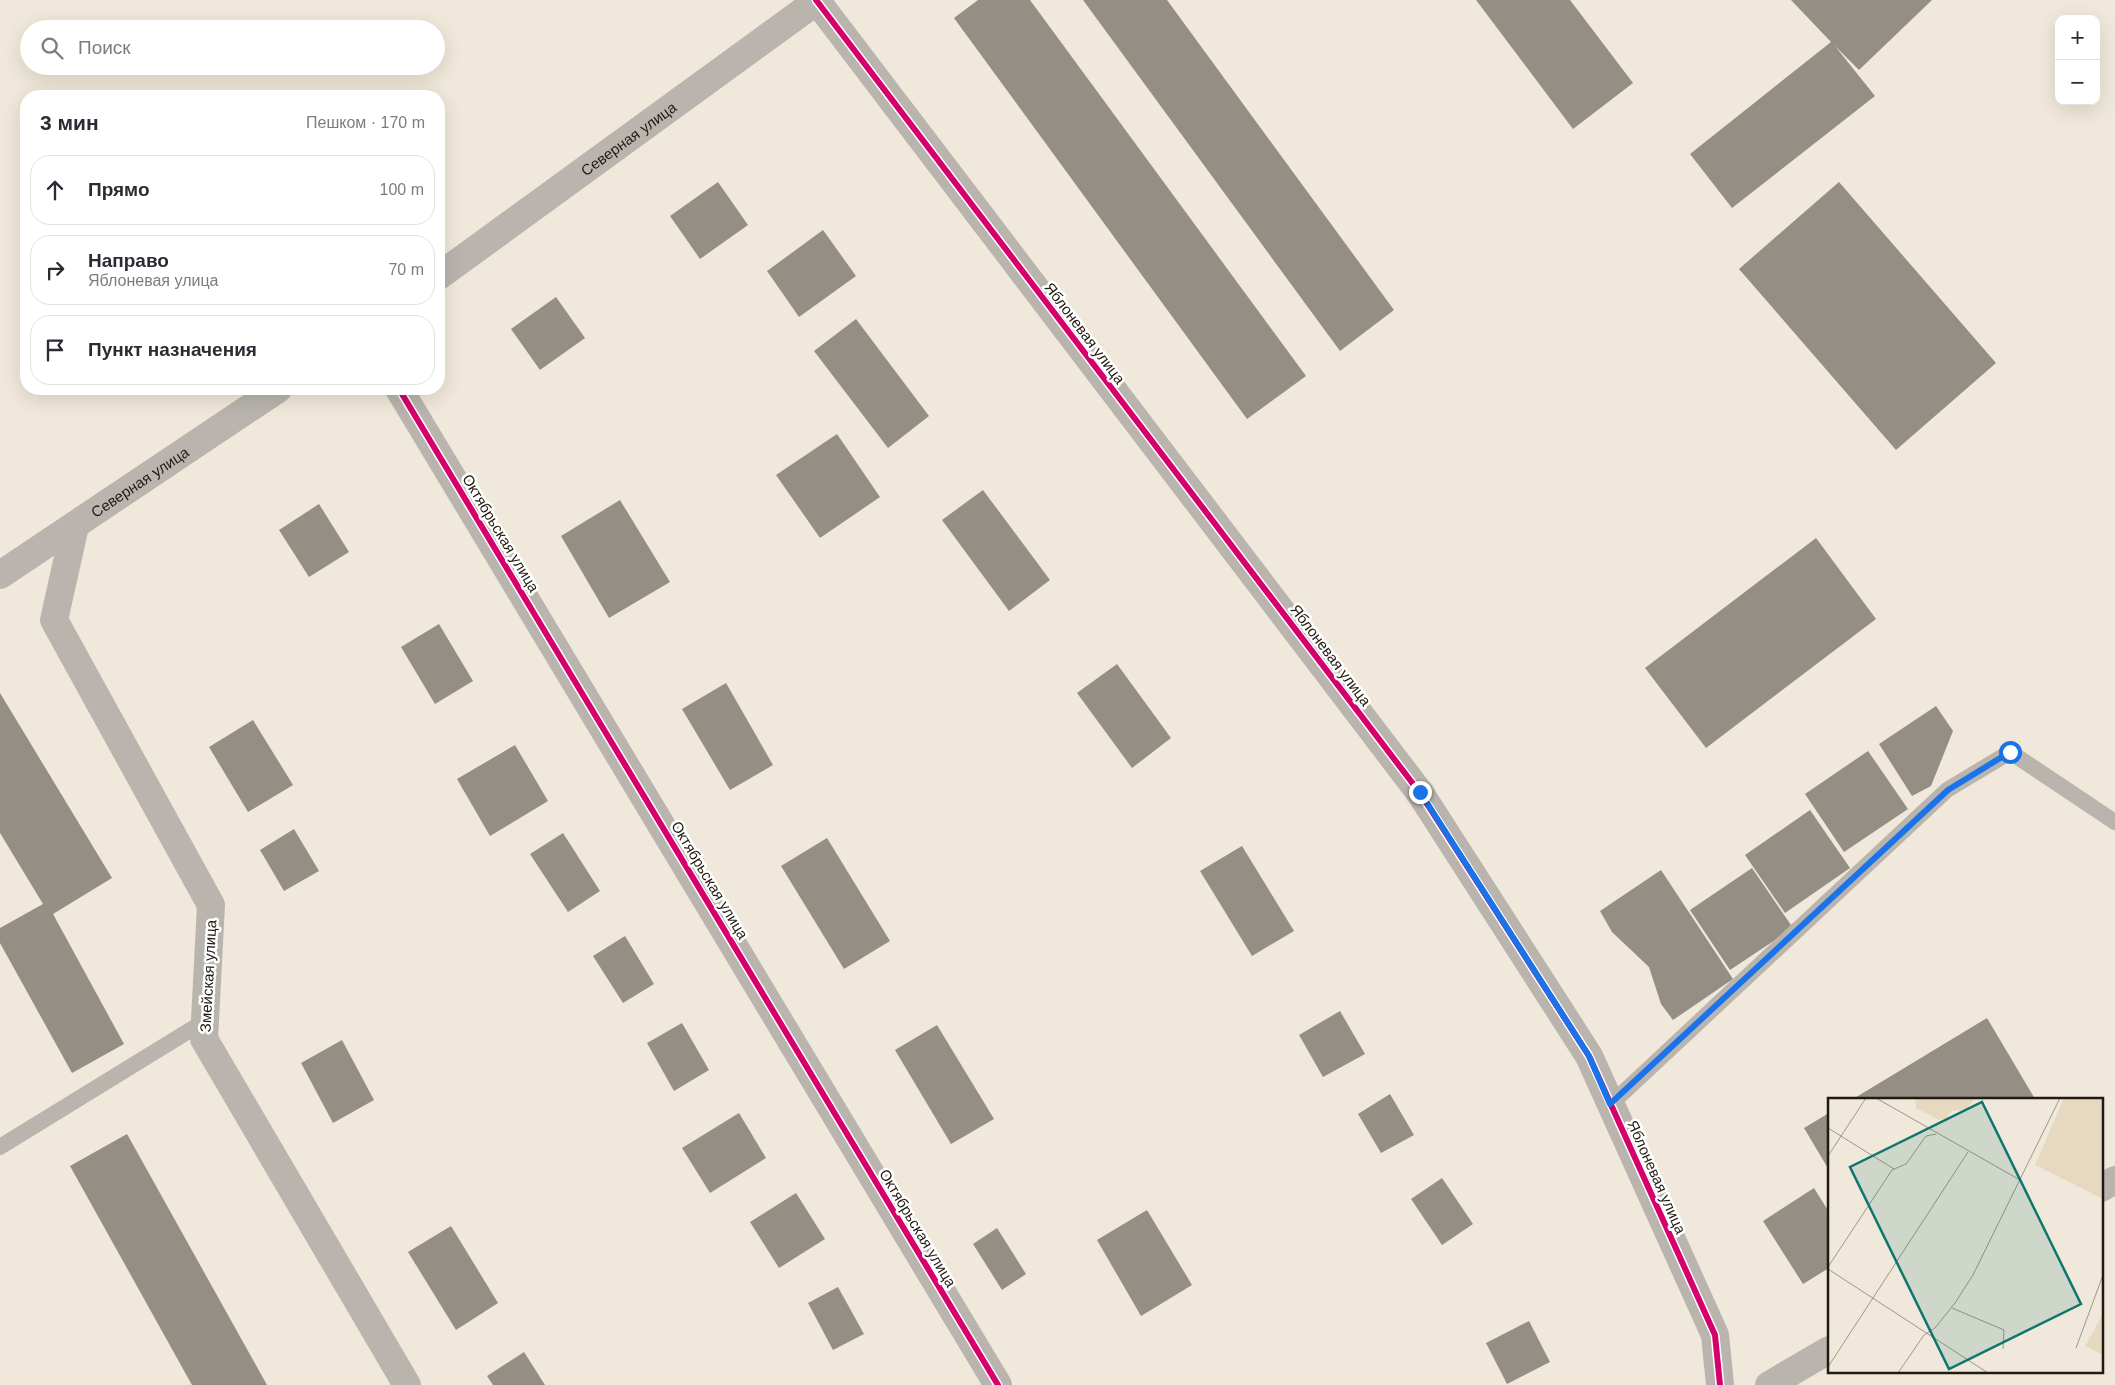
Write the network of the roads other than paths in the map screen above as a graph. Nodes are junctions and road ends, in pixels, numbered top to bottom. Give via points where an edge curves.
1 (816, 1) edge
2 (445, 272) edge
3 (269, 395) edge
4 (403, 395) edge
5 (75, 526) junction
6 (0, 575) edge
7 (2115, 822) edge
8 (205, 1020) junction
9 (1610, 1104) junction
10 (0, 1147) edge
11 (2115, 1180) edge
12 (2102, 1187) edge
13 (1828, 1351) edge
14 (407, 1385) edge
15 (998, 1385) edge
16 (1720, 1385) edge
17 (1769, 1385) edge

1 - 2 street, Северная улица
1 - 9 street, Яблоневая улица via 1420,792 1589,1056
3 - 5 street, Северная улица
4 - 15 street, Октябрьская улица
5 - 6 street, Северная улица
5 - 8 street, Змейская улица via 54,620 211,905
7 - 9 lane via 2010,752 1948,790
8 - 10 lane
8 - 14 street, Змейская улица via 204,1039
9 - 16 street, Яблоневая улица via 1715,1335
11 - 12 street
13 - 17 street

